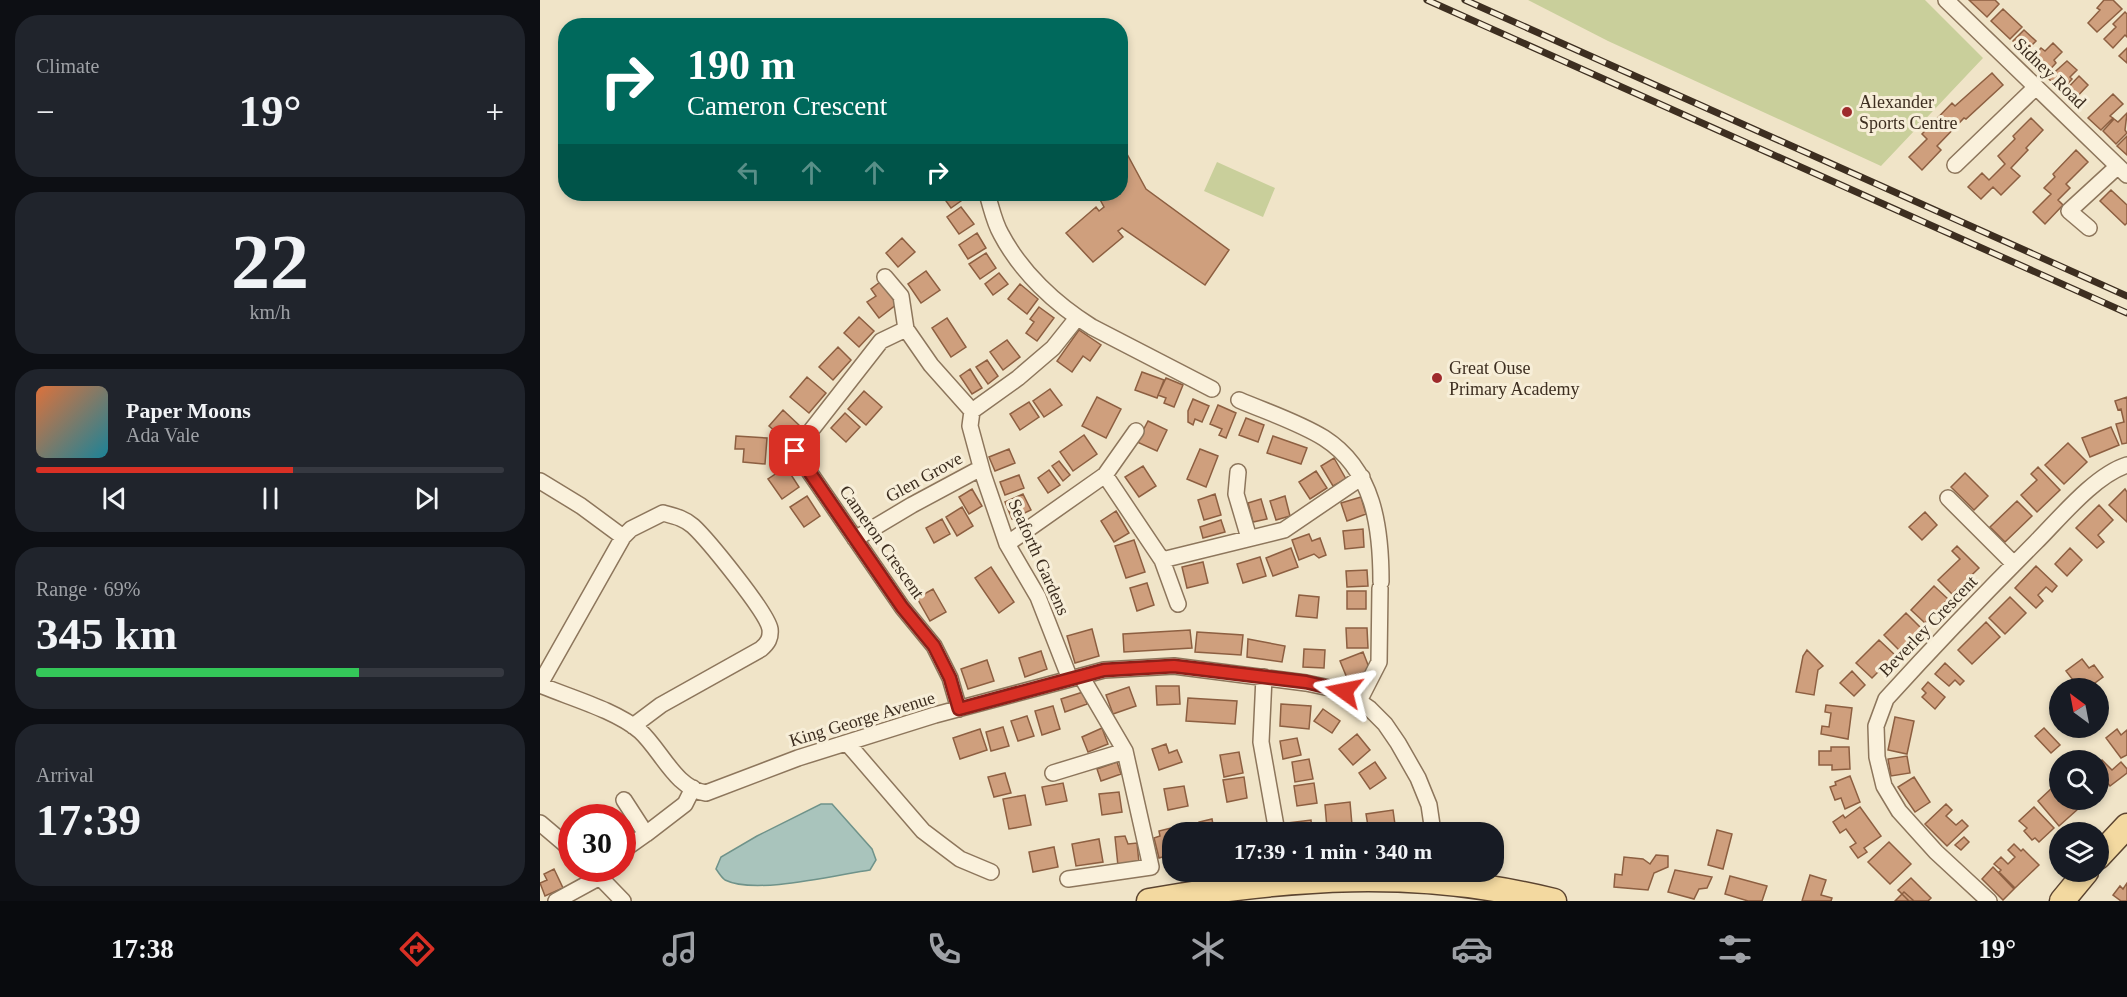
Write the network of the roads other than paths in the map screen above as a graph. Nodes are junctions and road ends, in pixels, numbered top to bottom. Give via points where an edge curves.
1 (1946, 0) edge
2 (2036, 87) junction
3 (1955, 165) dead end
4 (2123, 170) edge
5 (989, 201) edge
6 (2089, 228) dead end
7 (885, 278) dead end
8 (1077, 318) junction
9 (906, 329) junction
10 (1212, 389) dead end
11 (1239, 400) dead end
12 (972, 411) junction
13 (1137, 431) dead end
14 (2127, 465) edge
15 (981, 468) junction
16 (1238, 472) dead end
17 (1105, 475) junction
18 (1362, 477) junction
19 (540, 481) edge
20 (1948, 498) dead end
21 (623, 537) junction
22 (1249, 538) junction
23 (855, 539) junction
24 (1007, 544) junction
25 (1162, 560) junction
26 (2014, 564) junction
27 (1178, 604) dead end
28 (1075, 677) junction
29 (1264, 677) junction
30 (540, 685) edge
31 (1359, 701) junction
32 (959, 709) junction
33 (633, 726) junction
34 (849, 744) junction
35 (1125, 751) junction
36 (1053, 773) dead end
37 (693, 788) junction
38 (624, 800) dead end
39 (1275, 822) edge
40 (1432, 822) edge
41 (540, 823) edge
42 (2127, 826) edge
43 (646, 834) junction
44 (558, 838) edge
45 (636, 841) edge
46 (2109, 845) edge
47 (991, 872) dead end
48 (1068, 879) dead end
49 (590, 882) edge
50 (602, 882) edge
51 (604, 882) edge
52 (1295, 882) edge
53 (1460, 882) edge
54 (2078, 882) edge
55 (1251, 894) edge
56 (556, 901) edge
57 (612, 901) edge
58 (623, 901) edge
59 (1149, 901) edge
60 (1554, 901) edge
61 (1989, 901) edge
62 (2062, 901) edge

1 - 2 street, Sidney Road
2 - 3 street
2 - 4 street, Sidney Road
4 - 6 street via 2070,211
5 - 8 street via 1000,232 1023,267
7 - 9 street via 901,296
8 - 10 street
8 - 12 street via 1053,348
9 - 12 street via 931,365
9 - 23 street, Cameron Crescent via 881,341 795,451
11 - 18 street via 1324,438
12 - 15 street, Seaforth Gardens via 970,426
13 - 17 street
14 - 26 street, Beverley Crescent via 2087,490
15 - 23 street, Glen Grove
15 - 24 street, Seaforth Gardens
16 - 22 street via 1236,494
17 - 24 street
17 - 25 street
18 - 22 street via 1284,530
18 - 31 street via 1381,549 1379,662
19 - 21 street
20 - 26 street
21 - 30 street
21 - 33 street via 663,513 686,521 752,597 770,631 761,649 661,705
22 - 25 street
23 - 32 street, Cameron Crescent via 934,646 950,678
24 - 28 street, Seaforth Gardens via 1038,597
25 - 27 street
26 - 61 street, Beverley Crescent via 1886,699 1876,726 1877,757 1884,786 1899,811
28 - 29 street, King George Avenue via 1104,670 1174,666
28 - 32 street, King George Avenue
28 - 35 street, Seaforth Gardens
29 - 31 street, King George Avenue via 1344,691
29 - 39 street via 1261,742
30 - 33 street
31 - 40 street, King George Avenue via 1385,724 1418,778
32 - 34 street, King George Avenue
33 - 37 street
34 - 37 street, King George Avenue via 798,758 711,792
34 - 47 street via 922,831 960,859
35 - 36 street
35 - 48 street, Seaforth Gardens via 1151,867
37 - 43 street via 685,804
38 - 43 street
41 - 44 street
42 - 46 main road
43 - 45 street
49 - 56 street
50 - 57 street
51 - 58 street
52 - 55 main road
53 - 60 main road
54 - 62 main road
55 - 59 main road via 1217,889

